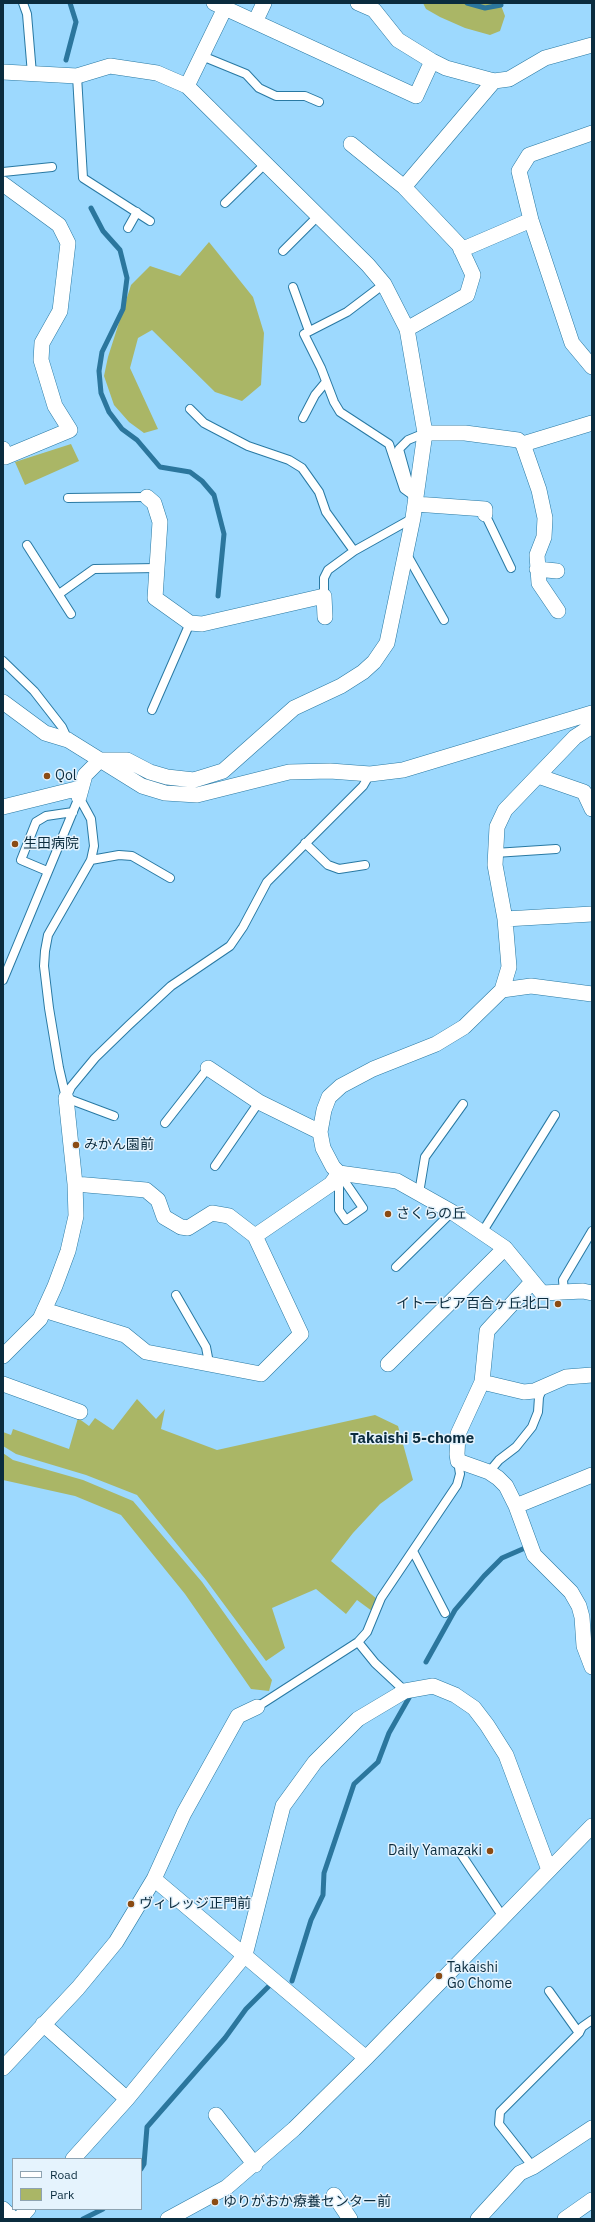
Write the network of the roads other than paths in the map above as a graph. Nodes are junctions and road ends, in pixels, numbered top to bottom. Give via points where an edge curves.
1 (23, 3) edge
2 (264, 3) edge
3 (358, 3) edge
4 (220, 6) edge
5 (256, 20) junction
6 (592, 45) edge
7 (202, 56) junction
8 (432, 61) junction
9 (3, 72) edge
10 (32, 74) junction
11 (77, 76) junction
12 (494, 81) junction
13 (187, 86) junction
14 (319, 102) dead end
15 (592, 133) edge
16 (351, 144) dead end
17 (265, 164) junction
18 (52, 167) dead end
19 (3, 172) edge
20 (3, 184) edge
21 (404, 187) junction
22 (225, 203) dead end
23 (137, 212) junction
24 (318, 216) junction
25 (531, 220) junction
26 (150, 221) dead end
27 (128, 228) dead end
28 (283, 250) dead end
29 (461, 250) junction
30 (384, 284) junction
31 (293, 287) dead end
32 (407, 328) junction
33 (309, 331) junction
34 (592, 368) edge
35 (325, 383) junction
36 (190, 408) dead end
37 (303, 418) dead end
38 (592, 425) edge
39 (425, 433) junction
40 (408, 440) junction
41 (389, 444) junction
42 (523, 444) junction
43 (3, 449) edge
44 (147, 497) joint
45 (68, 498) dead end
46 (413, 506) junction
47 (485, 514) joint
48 (27, 546) dead end
49 (354, 551) junction
50 (406, 553) junction
51 (157, 568) junction
52 (511, 568) dead end
53 (537, 569) junction
54 (557, 571) dead end
55 (59, 594) junction
56 (324, 596) junction
57 (558, 611) dead end
58 (71, 614) dead end
59 (325, 617) dead end
60 (444, 620) dead end
61 (190, 623) junction
62 (3, 660) edge
63 (3, 702) edge
64 (152, 710) dead end
65 (592, 713) edge
66 (592, 726) edge
67 (68, 740) junction
68 (100, 760) junction
69 (370, 774) junction
70 (538, 776) junction
71 (79, 792) junction
72 (3, 807) edge
73 (592, 809) edge
74 (73, 812) junction
75 (305, 843) junction
76 (556, 849) dead end
77 (496, 853) junction
78 (91, 860) junction
79 (365, 865) dead end
80 (47, 871) junction
81 (170, 878) dead end
82 (592, 914) edge
83 (505, 919) junction
84 (3, 980) edge
85 (502, 990) junction
86 (592, 994) edge
87 (208, 1068) joint
88 (66, 1098) junction
89 (259, 1102) junction
90 (463, 1104) dead end
91 (555, 1115) dead end
92 (114, 1116) dead end
93 (164, 1122) dead end
94 (320, 1132) junction
95 (215, 1166) dead end
96 (339, 1173) junction
97 (75, 1184) junction
98 (418, 1193) junction
99 (452, 1212) junction
100 (592, 1231) edge
101 (483, 1232) junction
102 (255, 1236) junction
103 (505, 1248) junction
104 (396, 1267) dead end
105 (532, 1282) junction
106 (564, 1292) junction
107 (592, 1293) edge
108 (176, 1295) dead end
109 (44, 1310) junction
110 (3, 1356) edge
111 (209, 1363) junction
112 (388, 1364) dead end
113 (592, 1376) edge
114 (482, 1382) junction
115 (3, 1384) edge
116 (543, 1388) junction
117 (80, 1412) dead end
118 (458, 1461) junction
119 (489, 1472) junction
120 (592, 1475) edge
121 (516, 1506) junction
122 (413, 1551) junction
123 (445, 1613) dead end
124 (358, 1642) junction
125 (592, 1667) edge
126 (406, 1691) junction
127 (258, 1707) joint
128 (592, 1826) edge
129 (459, 1851) dead end
130 (550, 1870) junction
131 (154, 1880) junction
132 (503, 1917) junction
133 (245, 1955) junction
134 (549, 1991) dead end
135 (592, 2020) edge
136 (43, 2024) junction
137 (579, 2033) junction
138 (366, 2058) junction
139 (3, 2068) edge
140 (127, 2099) junction
141 (216, 2115) dead end
142 (592, 2128) edge
143 (74, 2158) edge
144 (255, 2165) junction
145 (533, 2167) junction
146 (334, 2195) dead end
147 (592, 2200) edge
148 (3, 2210) edge
149 (27, 2210) edge
150 (12, 2219) edge
151 (19, 2219) edge
152 (168, 2219) edge
153 (350, 2219) edge
154 (478, 2219) edge
155 (566, 2219) edge

1 - 10 lane via 27,14
2 - 5 street
3 - 8 street via 374,10 398,40
4 - 5 street
4 - 7 street
5 - 8 street via 416,96
6 - 12 street via 545,58 509,79
7 - 13 street
7 - 14 lane via 246,74 259,88 276,96 305,96
8 - 12 street via 446,68
9 - 10 street
10 - 11 street
11 - 13 street via 110,66 157,73
11 - 23 lane via 83,178
12 - 21 street
13 - 17 street
15 - 25 street via 528,155 519,171
16 - 21 street
17 - 22 lane
17 - 24 street
18 - 19 lane
20 - 43 street via 59,225 68,243 60,311 42,343 41,360 55,406 70,430 5,457
21 - 29 street
23 - 26 lane
23 - 27 lane
24 - 28 lane
24 - 30 street
25 - 29 street
25 - 34 street via 572,343
29 - 32 street via 473,275 467,295
30 - 32 street
30 - 33 lane via 347,312
31 - 33 lane
32 - 39 street
33 - 35 lane via 304,334 321,368
35 - 37 lane via 315,395
35 - 41 lane via 340,412
36 - 49 lane via 204,423 248,446 289,460 302,468 319,492 326,512
38 - 42 street
39 - 40 lane
39 - 42 street via 465,433 518,440
39 - 46 street
40 - 41 lane
40 - 46 lane via 399,449
41 - 46 lane via 404,489
42 - 53 street via 539,490 545,518 544,537 537,555
44 - 45 lane
44 - 51 street via 154,503 160,522
46 - 47 street via 485,509
46 - 49 lane
46 - 50 street
47 - 52 lane
48 - 55 lane
49 - 56 lane via 328,570 324,578
50 - 60 lane
50 - 68 street via 387,643 374,662 341,686 294,708 223,771 194,780 150,772 127,760
51 - 55 lane via 94,569
51 - 61 street via 155,598
53 - 54 street
53 - 57 street via 538,583
55 - 58 lane
56 - 59 street
56 - 61 street via 202,624
61 - 64 lane
62 - 67 lane via 34,691 62,727
63 - 67 street via 46,733
65 - 69 street via 403,770
66 - 70 street via 575,737
67 - 68 street
68 - 69 street via 142,786 165,793 197,795 289,772 330,771
68 - 71 street via 85,775
69 - 75 lane via 363,786
70 - 73 street via 584,792
70 - 77 street via 505,810 497,827
71 - 72 street
71 - 74 lane
71 - 78 lane via 91,819 94,846
74 - 80 lane
74 - 80 lane via 46,816 36,822 21,860
75 - 79 lane via 328,865 339,869
75 - 88 lane via 267,882 230,946 171,986 95,1058 71,1087
76 - 77 lane
77 - 83 street via 495,865
78 - 81 lane via 119,855 132,856
78 - 88 lane via 48,935 45,951 44,966
80 - 84 lane
82 - 83 street
83 - 85 street via 509,967
85 - 86 street via 531,986
85 - 94 street via 464,1027 436,1044 341,1086 329,1097
87 - 89 street
87 - 93 lane
88 - 92 lane
88 - 97 street
89 - 94 street
89 - 95 lane
90 - 98 lane via 425,1157
91 - 101 lane
94 - 96 street via 322,1148
96 - 96 lane via 363,1208 346,1220 339,1210
96 - 98 street via 397,1180
96 - 102 street via 330,1184
97 - 102 street via 146,1190 158,1200 164,1217 181,1227 188,1228 212,1213 229,1216
97 - 109 street via 76,1216 68,1251
98 - 99 street
99 - 101 street
99 - 104 lane
100 - 106 lane via 563,1280
101 - 103 street
102 - 111 street via 301,1334 261,1374
103 - 105 street
103 - 112 street
105 - 106 street via 542,1293
105 - 114 street via 487,1331
106 - 107 street
108 - 111 lane via 206,1347
109 - 110 street via 40,1319
109 - 111 street via 125,1335 146,1352
113 - 116 street via 566,1377
114 - 116 street via 524,1392
114 - 118 street via 458,1434
115 - 117 street
116 - 119 lane via 532,1427 516,1447 499,1460
118 - 119 street
118 - 122 lane via 460,1474 457,1485
119 - 121 street via 506,1486
120 - 121 street
121 - 125 street via 534,1555 571,1592 579,1606 584,1646
122 - 123 lane
122 - 124 lane via 381,1598 367,1632
124 - 126 lane via 375,1663
124 - 127 lane
126 - 130 street via 433,1686 474,1708 506,1755
126 - 133 street via 358,1719 315,1762 283,1806
127 - 131 street via 238,1716 184,1813
128 - 130 street
129 - 132 lane
130 - 132 street
131 - 133 street
131 - 136 street via 116,1942 78,1988
132 - 138 street
133 - 138 street
133 - 140 street
134 - 137 lane
135 - 137 lane via 582,2027
136 - 139 street
136 - 140 street
137 - 145 lane via 500,2112 500,2124
138 - 144 street
140 - 143 street
141 - 144 street
142 - 145 street
144 - 152 street via 227,2187
145 - 154 street via 520,2173
146 - 153 street
147 - 155 street
148 - 150 street
149 - 151 street

